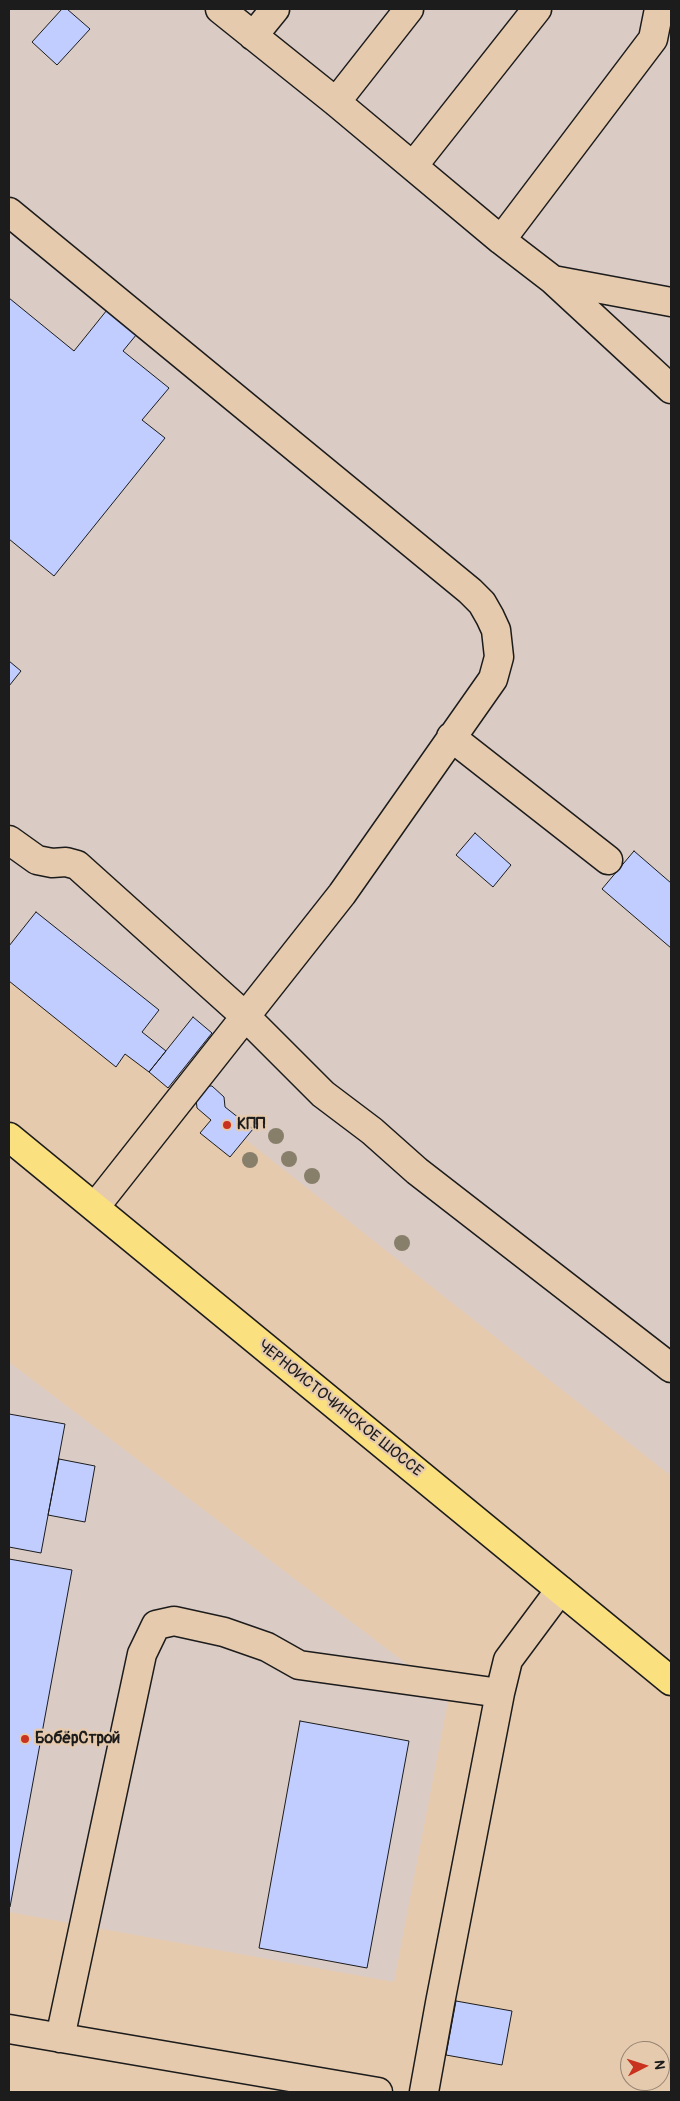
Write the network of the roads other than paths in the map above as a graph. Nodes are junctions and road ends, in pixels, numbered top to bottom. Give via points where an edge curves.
1 (220, 9) edge
2 (275, 9) edge
3 (409, 9) edge
4 (537, 9) edge
5 (659, 9) edge
6 (253, 36) junction
7 (336, 102) junction
8 (413, 166) junction
9 (9, 212) edge
10 (501, 240) junction
11 (553, 280) junction
12 (671, 302) edge
13 (671, 389) edge
14 (452, 737) junction
15 (9, 840) edge
16 (608, 860) dead end
17 (245, 1016) junction
18 (9, 1137) edge
19 (95, 1207) junction
20 (671, 1368) edge
21 (560, 1590) junction
22 (671, 1681) edge
23 (500, 1693) junction
24 (9, 2029) edge
25 (60, 2038) junction
26 (378, 2092) edge
27 (424, 2092) edge

1 - 6 street
2 - 6 street
3 - 7 street
4 - 8 street
5 - 10 street via 653,39
6 - 7 street
7 - 8 street
8 - 10 street
9 - 14 street via 482,604 496,630 497,669
10 - 11 street
11 - 12 street
11 - 13 street
14 - 16 street
14 - 17 street via 342,894
15 - 17 street via 37,860 77,866
17 - 19 street
17 - 20 street via 323,1094
18 - 19 main road, ЧЕРНОИСТОЧИНСКОЕ ШОССЕ
19 - 21 main road, ЧЕРНОИСТОЧИНСКОЕ ШОССЕ
21 - 22 main road, ЧЕРНОИСТОЧИНСКОЕ ШОССЕ
21 - 23 street via 508,1660
23 - 25 street via 299,1665 267,1647 224,1632 174,1620 156,1625 142,1654
23 - 27 street
24 - 25 street
25 - 26 street

